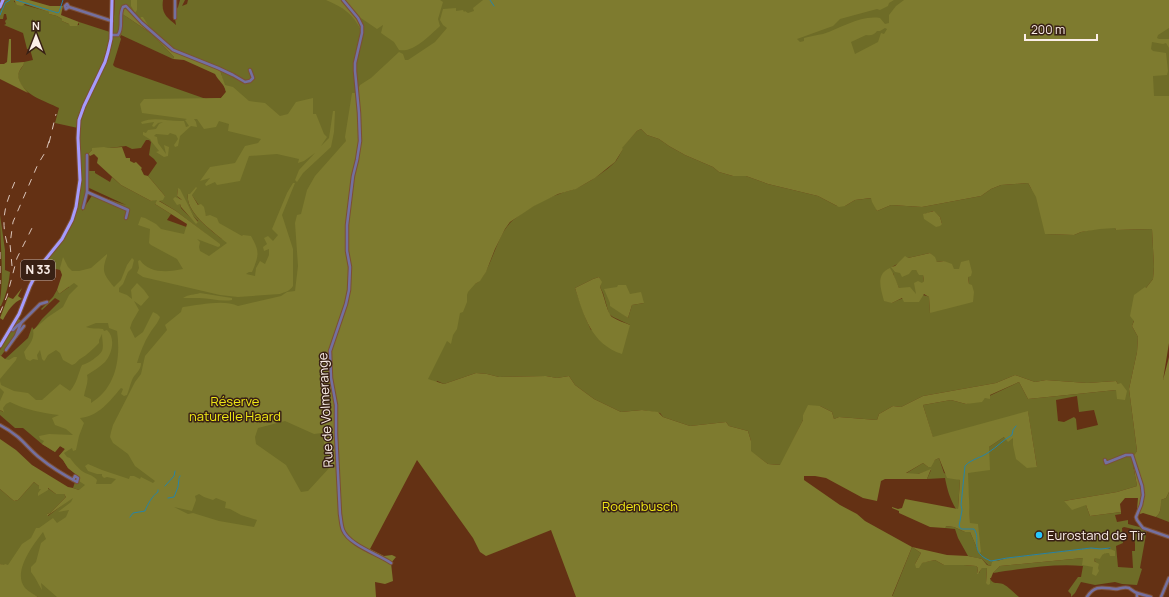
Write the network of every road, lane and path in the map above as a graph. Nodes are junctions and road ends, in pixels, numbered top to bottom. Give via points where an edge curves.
1 (3, 0) edge
2 (112, 0) edge
3 (175, 0) edge
4 (343, 0) edge
5 (0, 7) edge
6 (69, 7) dead end
7 (175, 18) dead end
8 (112, 21) junction
9 (111, 35) junction
10 (250, 70) dead end
11 (87, 155) dead end
12 (87, 192) junction
13 (78, 196) junction
14 (85, 198) junction
15 (83, 208) dead end
16 (126, 218) dead end
17 (48, 271) dead end
18 (32, 281) junction
19 (46, 302) dead end
20 (21, 323) junction
21 (24, 326) dead end
22 (10, 329) junction
23 (16, 336) junction
24 (0, 346) edge
25 (6, 350) dead end
26 (0, 424) edge
27 (1105, 460) dead end
28 (77, 482) dead end
29 (1169, 537) edge
30 (391, 563) dead end
31 (1169, 578) edge
32 (1137, 593) junction
33 (1087, 597) edge
34 (1137, 597) edge
35 (1152, 597) edge
36 (1161, 597) edge

1 - 5 main road
2 - 8 main road, N 33
3 - 7 street
4 - 30 street, Rue de Volmerange via 358,18 362,33 355,63 360,141 347,225 349,290 330,351 331,378 337,409 340,514 347,537
6 - 8 street
8 - 9 main road, N 33
9 - 10 street via 120,33 121,12 126,6 173,50 233,74 245,82 250,82 253,78
9 - 13 main road, N 33 via 105,62 79,120
11 - 12 street
12 - 14 street
12 - 16 street via 128,210
13 - 14 street
13 - 18 main road, N 33 via 66,233
14 - 15 street
17 - 18 street
18 - 22 main road, N 33
19 - 20 street via 40,304
20 - 22 street via 13,330
20 - 23 street
21 - 23 street
22 - 24 main road, N 33
23 - 25 street
26 - 28 street via 54,469 73,480 77,476
27 - 29 street via 1105,464 1126,454 1132,455 1143,495 1137,520 1143,528
31 - 36 street
32 - 33 street via 1122,587 1098,588
32 - 34 street
32 - 35 street

